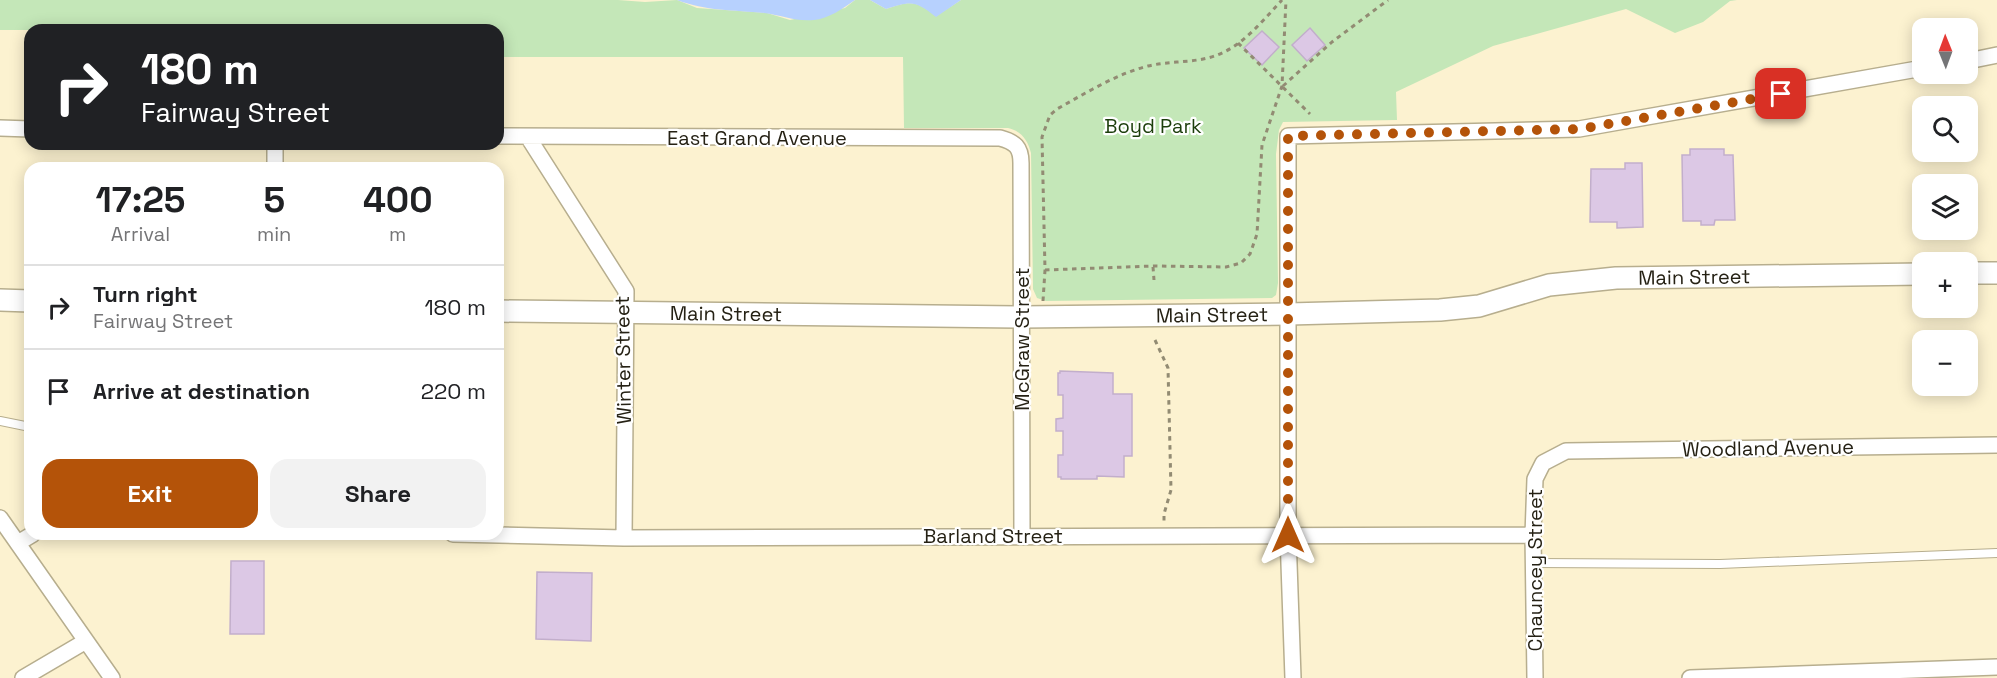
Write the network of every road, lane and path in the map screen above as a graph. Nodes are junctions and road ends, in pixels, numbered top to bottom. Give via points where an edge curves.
1 (1284, 0) edge
2 (1388, 0) edge
3 (1238, 44) junction
4 (1997, 55) edge
5 (1978, 59) edge
6 (1912, 71) edge
7 (1282, 86) junction
8 (1310, 114) dead end
9 (0, 128) edge
10 (24, 129) edge
11 (504, 136) edge
12 (528, 137) junction
13 (1016, 144) joint
14 (1153, 267) junction
15 (1045, 270) junction
16 (1978, 273) edge
17 (1997, 273) edge
18 (1912, 274) edge
19 (1154, 280) dead end
20 (0, 300) edge
21 (24, 301) edge
22 (1043, 301) dead end
23 (504, 311) edge
24 (625, 313) junction
25 (1289, 314) junction
26 (1022, 317) junction
27 (1155, 340) dead end
28 (0, 421) edge
29 (24, 426) edge
30 (1997, 445) edge
31 (1543, 463) joint
32 (0, 518) edge
33 (504, 535) edge
34 (1022, 535) junction
35 (1164, 535) junction
36 (1288, 535) junction
37 (1533, 535) junction
38 (624, 538) junction
39 (24, 539) edge
40 (18, 543) junction
41 (1997, 554) edge
42 (1534, 563) junction
43 (86, 640) junction
44 (1997, 667) edge
45 (23, 678) edge
46 (112, 678) edge
47 (1293, 678) edge
48 (1535, 678) edge
49 (1690, 678) edge

1 - 3 path
1 - 7 path
2 - 7 path
3 - 7 path
3 - 15 path via 1209,59 1148,66 1123,74 1050,115 1042,147
4 - 5 street
6 - 25 street via 1580,129 1288,136
7 - 8 path
7 - 14 path via 1262,145 1257,234 1250,255 1241,264 1226,267
9 - 10 street
11 - 12 street, East Grand Avenue
12 - 13 street, East Grand Avenue via 1000,138
12 - 24 street, Winter Street via 626,291
13 - 26 street, McGraw Street via 1021,157
14 - 15 path
14 - 19 path
15 - 22 path
16 - 17 street
18 - 25 street, Main Street via 1616,278 1549,285 1479,306
20 - 21 street
23 - 24 street, Main Street
24 - 26 street, Main Street
24 - 38 street, Winter Street
25 - 26 street, Main Street
25 - 36 street
26 - 34 street, McGraw Street
27 - 35 path via 1168,368 1171,490 1164,514
28 - 29 lane
30 - 31 street, Woodland Avenue via 1566,451
31 - 37 street, Chauncey Street via 1535,479
32 - 40 street
33 - 38 street, Barland Street
34 - 35 street, Barland Street
34 - 38 street, Barland Street
35 - 36 street, Barland Street
36 - 37 street, Barland Street
36 - 47 street
37 - 42 street, Chauncey Street
39 - 40 street
40 - 43 street
41 - 42 lane via 1720,564
42 - 48 street, Chauncey Street
43 - 45 street
43 - 46 street
44 - 49 street

